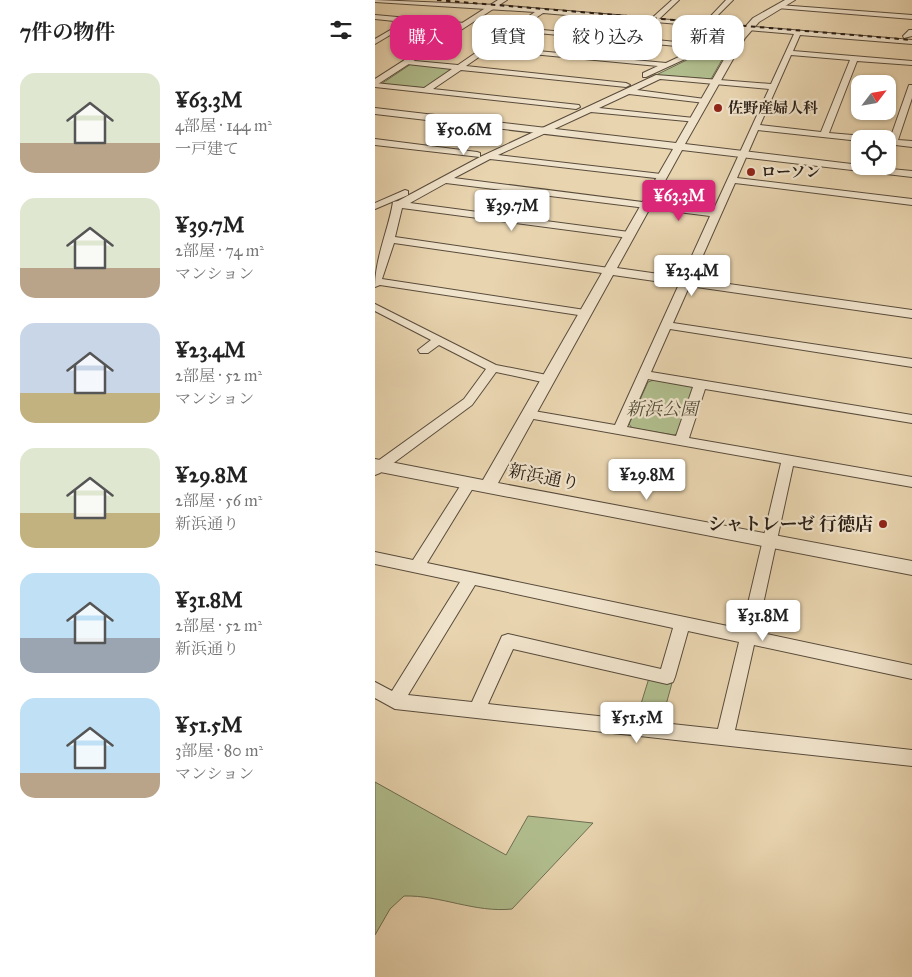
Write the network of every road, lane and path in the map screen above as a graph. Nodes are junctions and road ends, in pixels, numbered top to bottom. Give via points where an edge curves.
1 (375, 0) edge
2 (676, 0) edge
3 (730, 0) edge
4 (791, 0) edge
5 (495, 2) edge
6 (829, 2) dead end
7 (779, 7) junction
8 (803, 8) junction
9 (541, 11) junction
10 (535, 15) edge
11 (606, 15) edge
12 (625, 15) edge
13 (658, 15) edge
14 (715, 15) edge
15 (375, 17) edge
16 (912, 17) edge
17 (390, 18) edge
18 (662, 19) edge
19 (464, 25) joint
20 (744, 25) edge
21 (750, 26) junction
22 (744, 29) edge
23 (798, 32) junction
24 (390, 33) edge
25 (911, 37) edge
26 (375, 42) edge
27 (544, 53) edge
28 (790, 53) junction
29 (472, 58) edge
30 (854, 58) junction
31 (679, 60) edge
32 (407, 62) junction
33 (912, 63) edge
34 (668, 65) junction
35 (458, 68) junction
36 (716, 81) junction
37 (375, 84) edge
38 (774, 87) junction
39 (912, 87) edge
40 (626, 88) junction
41 (425, 91) junction
42 (705, 101) junction
43 (576, 107) junction
44 (588, 108) junction
45 (375, 111) edge
46 (694, 120) junction
47 (756, 127) junction
48 (529, 130) junction
49 (895, 130) edge
50 (540, 131) junction
51 (824, 134) junction
52 (851, 137) edge
53 (375, 142) edge
54 (896, 143) edge
55 (912, 144) edge
56 (678, 147) junction
57 (477, 155) junction
58 (743, 155) junction
59 (488, 156) junction
60 (912, 174) edge
61 (661, 177) junction
62 (445, 180) junction
63 (731, 180) junction
64 (912, 202) edge
65 (387, 203) junction
66 (399, 205) junction
67 (645, 205) junction
68 (375, 206) edge
69 (716, 214) junction
70 (629, 236) junction
71 (390, 239) junction
72 (609, 271) junction
73 (685, 281) junction
74 (375, 283) edge
75 (375, 308) edge
76 (585, 313) junction
77 (912, 314) edge
78 (665, 325) junction
79 (439, 340) junction
80 (424, 350) dead end
81 (912, 363) edge
82 (493, 368) junction
83 (643, 375) junction
84 (547, 379) junction
85 (700, 384) junction
86 (528, 414) junction
87 (912, 419) edge
88 (619, 430) junction
89 (681, 441) junction
90 (788, 460) junction
91 (377, 467) edge
92 (912, 482) edge
93 (469, 483) junction
94 (487, 487) junction
95 (771, 541) junction
96 (375, 558) edge
97 (417, 566) junction
98 (912, 568) edge
99 (471, 578) junction
100 (682, 623) junction
101 (748, 637) junction
102 (912, 672) edge
103 (375, 690) edge
104 (395, 701) junction
105 (477, 710) junction
106 (725, 737) junction
107 (912, 758) edge

1 - 5 street via 435,5
2 - 13 street
3 - 14 street
4 - 7 street
5 - 9 street
5 - 12 street
5 - 19 street
6 - 8 street
7 - 8 street
7 - 21 street
8 - 16 street
9 - 10 street
9 - 11 street
15 - 17 street
18 - 21 street
19 - 32 street
20 - 21 street
21 - 22 street
21 - 23 street
21 - 25 street
21 - 36 street
23 - 25 street
23 - 28 street
24 - 26 street
27 - 34 street
28 - 30 street
28 - 38 street
29 - 35 street
30 - 33 street
30 - 51 street
31 - 34 street
32 - 35 street
32 - 37 street
34 - 40 street
35 - 40 street
35 - 41 street
36 - 38 street
36 - 40 street via 659,76
36 - 42 street
37 - 41 street
38 - 47 street
39 - 49 street
40 - 42 street
40 - 43 street
40 - 44 street
41 - 43 street
42 - 46 street
43 - 48 street
44 - 46 street
44 - 50 street
45 - 48 street
46 - 56 street
47 - 51 street
47 - 58 street
48 - 50 street
48 - 57 street
50 - 56 street
50 - 59 street
51 - 52 street
53 - 57 street
54 - 55 street
56 - 58 street
56 - 61 street
57 - 65 street
58 - 60 street
58 - 63 street
59 - 61 street
59 - 62 street
61 - 67 street
62 - 66 street
62 - 67 street
63 - 64 street
63 - 69 street
65 - 66 street
65 - 68 street
66 - 70 street
66 - 71 street
67 - 69 street
67 - 70 street
69 - 73 street
70 - 72 street
71 - 72 street
71 - 74 street
72 - 73 street
72 - 76 street
73 - 77 street
73 - 78 street
74 - 76 street
75 - 79 street
76 - 84 street
78 - 81 street
78 - 83 street
79 - 80 street
79 - 82 street
82 - 84 street
82 - 91 street via 468,402
83 - 85 street
83 - 88 street
84 - 86 street
85 - 87 street
85 - 89 street
86 - 88 street
86 - 94 street
88 - 89 street
89 - 90 street
90 - 92 street
90 - 95 street
91 - 93 street, 新浜通り
93 - 94 street, 新浜通り
93 - 97 street
94 - 95 street, 新浜通り
95 - 98 street, 新浜通り
95 - 101 street
96 - 97 street
97 - 99 street
99 - 100 street
99 - 104 street
100 - 101 street
100 - 105 street via 667,677 508,641
101 - 102 street
101 - 106 street
103 - 104 street
104 - 105 street
105 - 106 street
106 - 107 street

